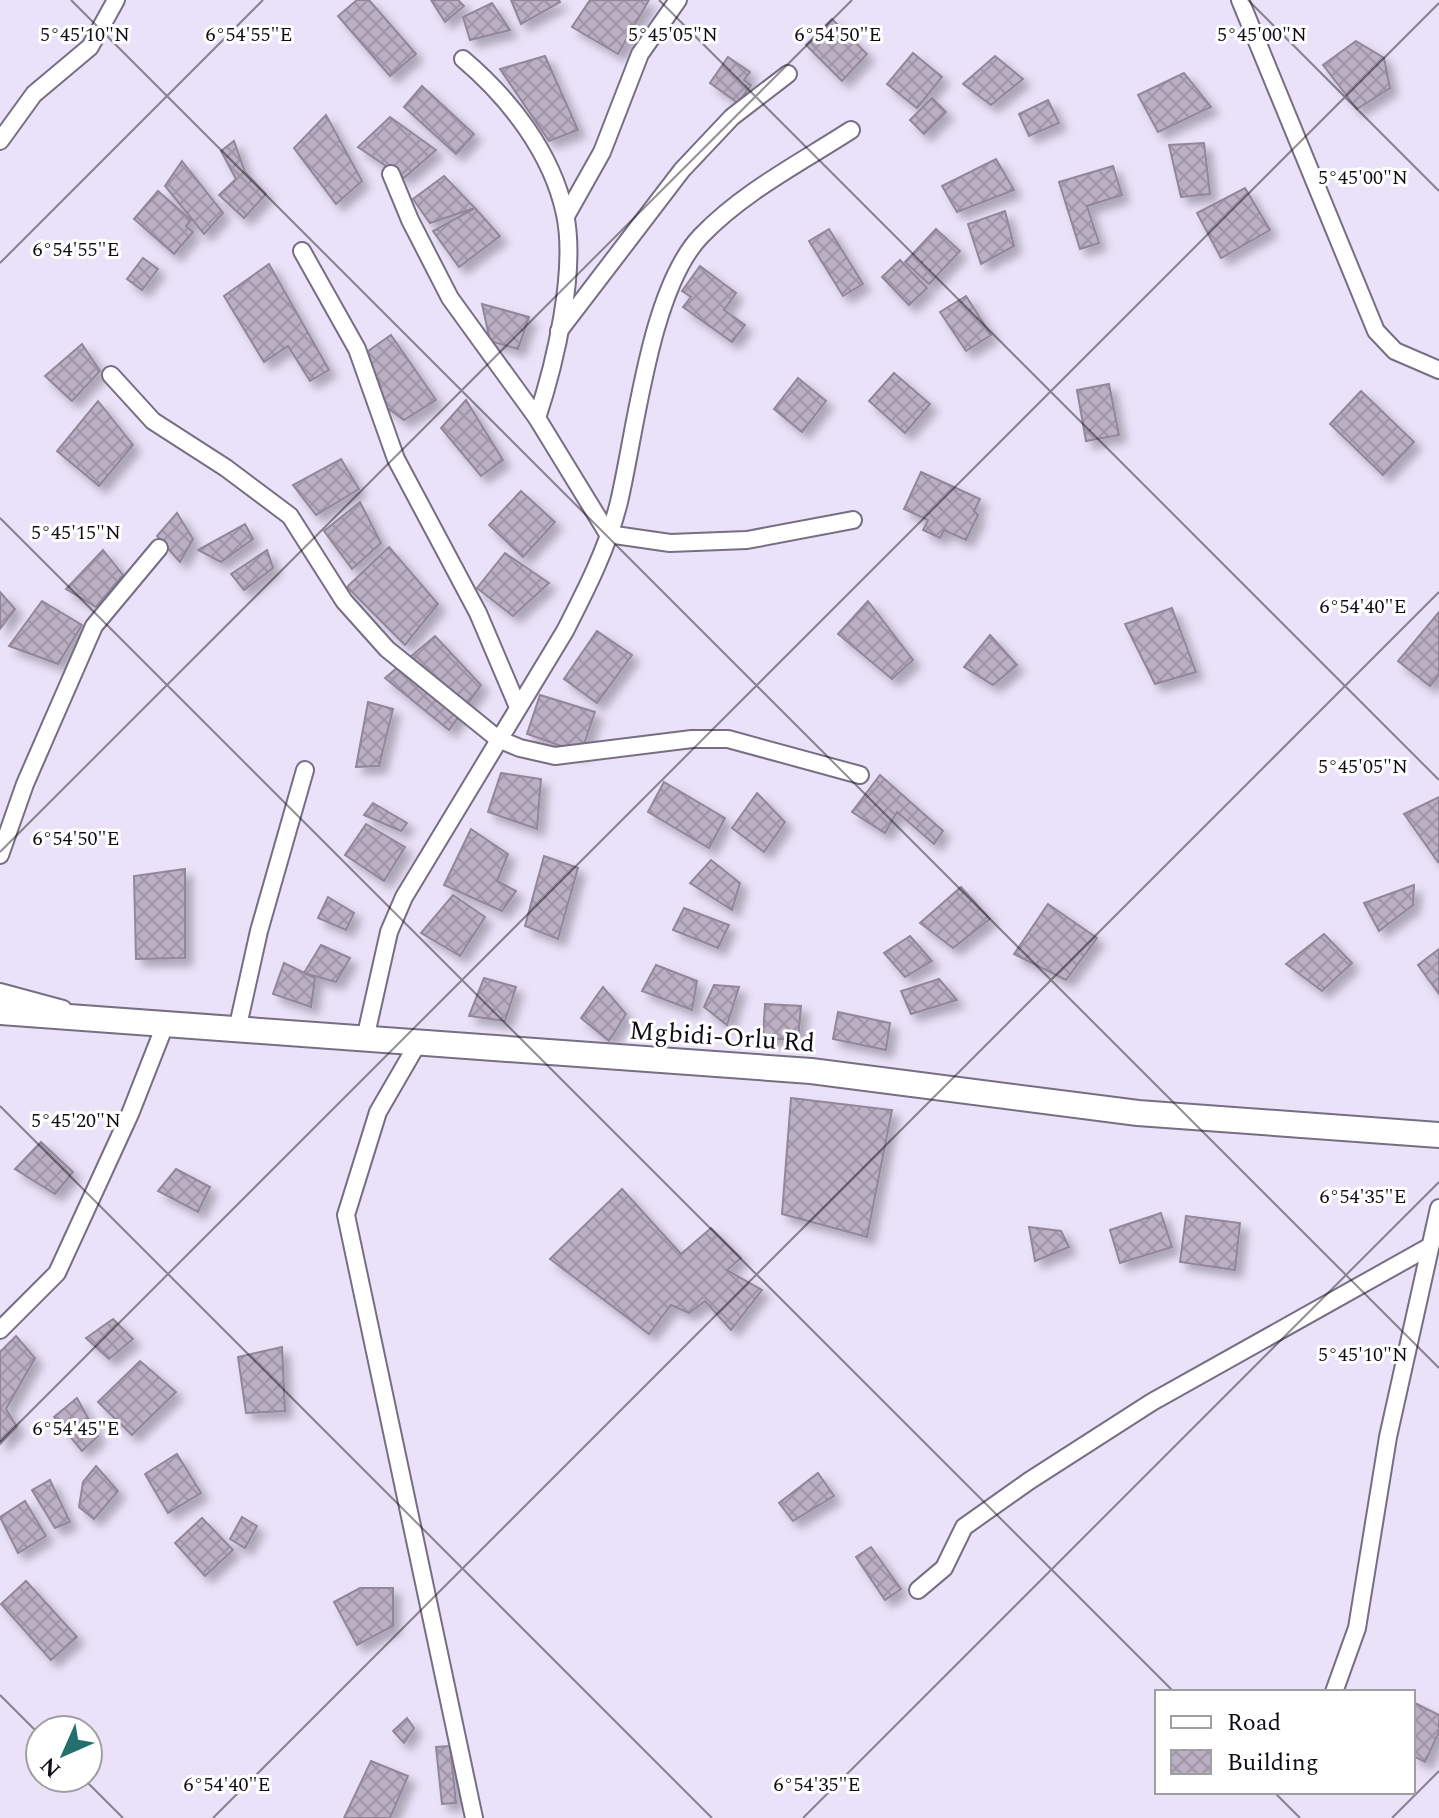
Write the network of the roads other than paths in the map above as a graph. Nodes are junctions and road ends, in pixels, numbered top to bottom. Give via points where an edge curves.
1 (116, 0) edge
2 (678, 0) edge
3 (1240, 0) edge
4 (463, 59) dead end
5 (788, 74) dead end
6 (851, 130) dead end
7 (0, 141) edge
8 (391, 174) dead end
9 (566, 216) junction
10 (302, 251) dead end
11 (559, 331) junction
12 (1435, 363) edge
13 (111, 375) dead end
14 (537, 418) junction
15 (853, 520) dead end
16 (608, 534) junction
17 (159, 548) dead end
18 (518, 707) junction
19 (498, 739) junction
20 (305, 770) dead end
21 (860, 775) dead end
22 (0, 855) edge
23 (0, 992) edge
24 (0, 1012) edge
25 (103, 1020) junction
26 (165, 1025) junction
27 (237, 1030) junction
28 (365, 1039) junction
29 (418, 1043) junction
30 (1439, 1135) edge
31 (1439, 1208) edge
32 (1427, 1248) junction
33 (0, 1330) edge
34 (918, 1590) dead end
35 (1335, 1690) edge
36 (474, 1818) edge

1 - 7 street via 90,47 34,94
2 - 9 street via 640,54 602,152
3 - 12 street via 1376,331 1395,351
4 - 9 street via 493,84 534,139
5 - 11 street via 732,117 682,170
6 - 16 street via 740,202 700,237 684,260 647,358
8 - 14 street via 450,298
9 - 11 street
10 - 18 street via 357,349 396,459 478,613
11 - 14 street
13 - 19 street via 153,421 290,516 344,601 387,649
14 - 16 street
15 - 16 street via 747,540 670,543
16 - 18 street via 565,631
17 - 22 street via 94,626
18 - 19 street
19 - 21 street via 555,756 728,739
19 - 28 street via 404,897 389,932
20 - 27 street
23 - 25 street
24 - 25 main road, Mgbidi-Orlu Rd
25 - 26 main road, Mgbidi-Orlu Rd
26 - 27 main road, Mgbidi-Orlu Rd
26 - 33 street via 57,1273
27 - 28 main road, Mgbidi-Orlu Rd
28 - 29 main road, Mgbidi-Orlu Rd
29 - 30 main road, Mgbidi-Orlu Rd via 811,1071 1138,1113
29 - 36 street via 378,1112 346,1215
31 - 32 street
32 - 34 street via 1152,1402 1029,1481 964,1527 944,1568
32 - 35 street via 1388,1437 1357,1628

